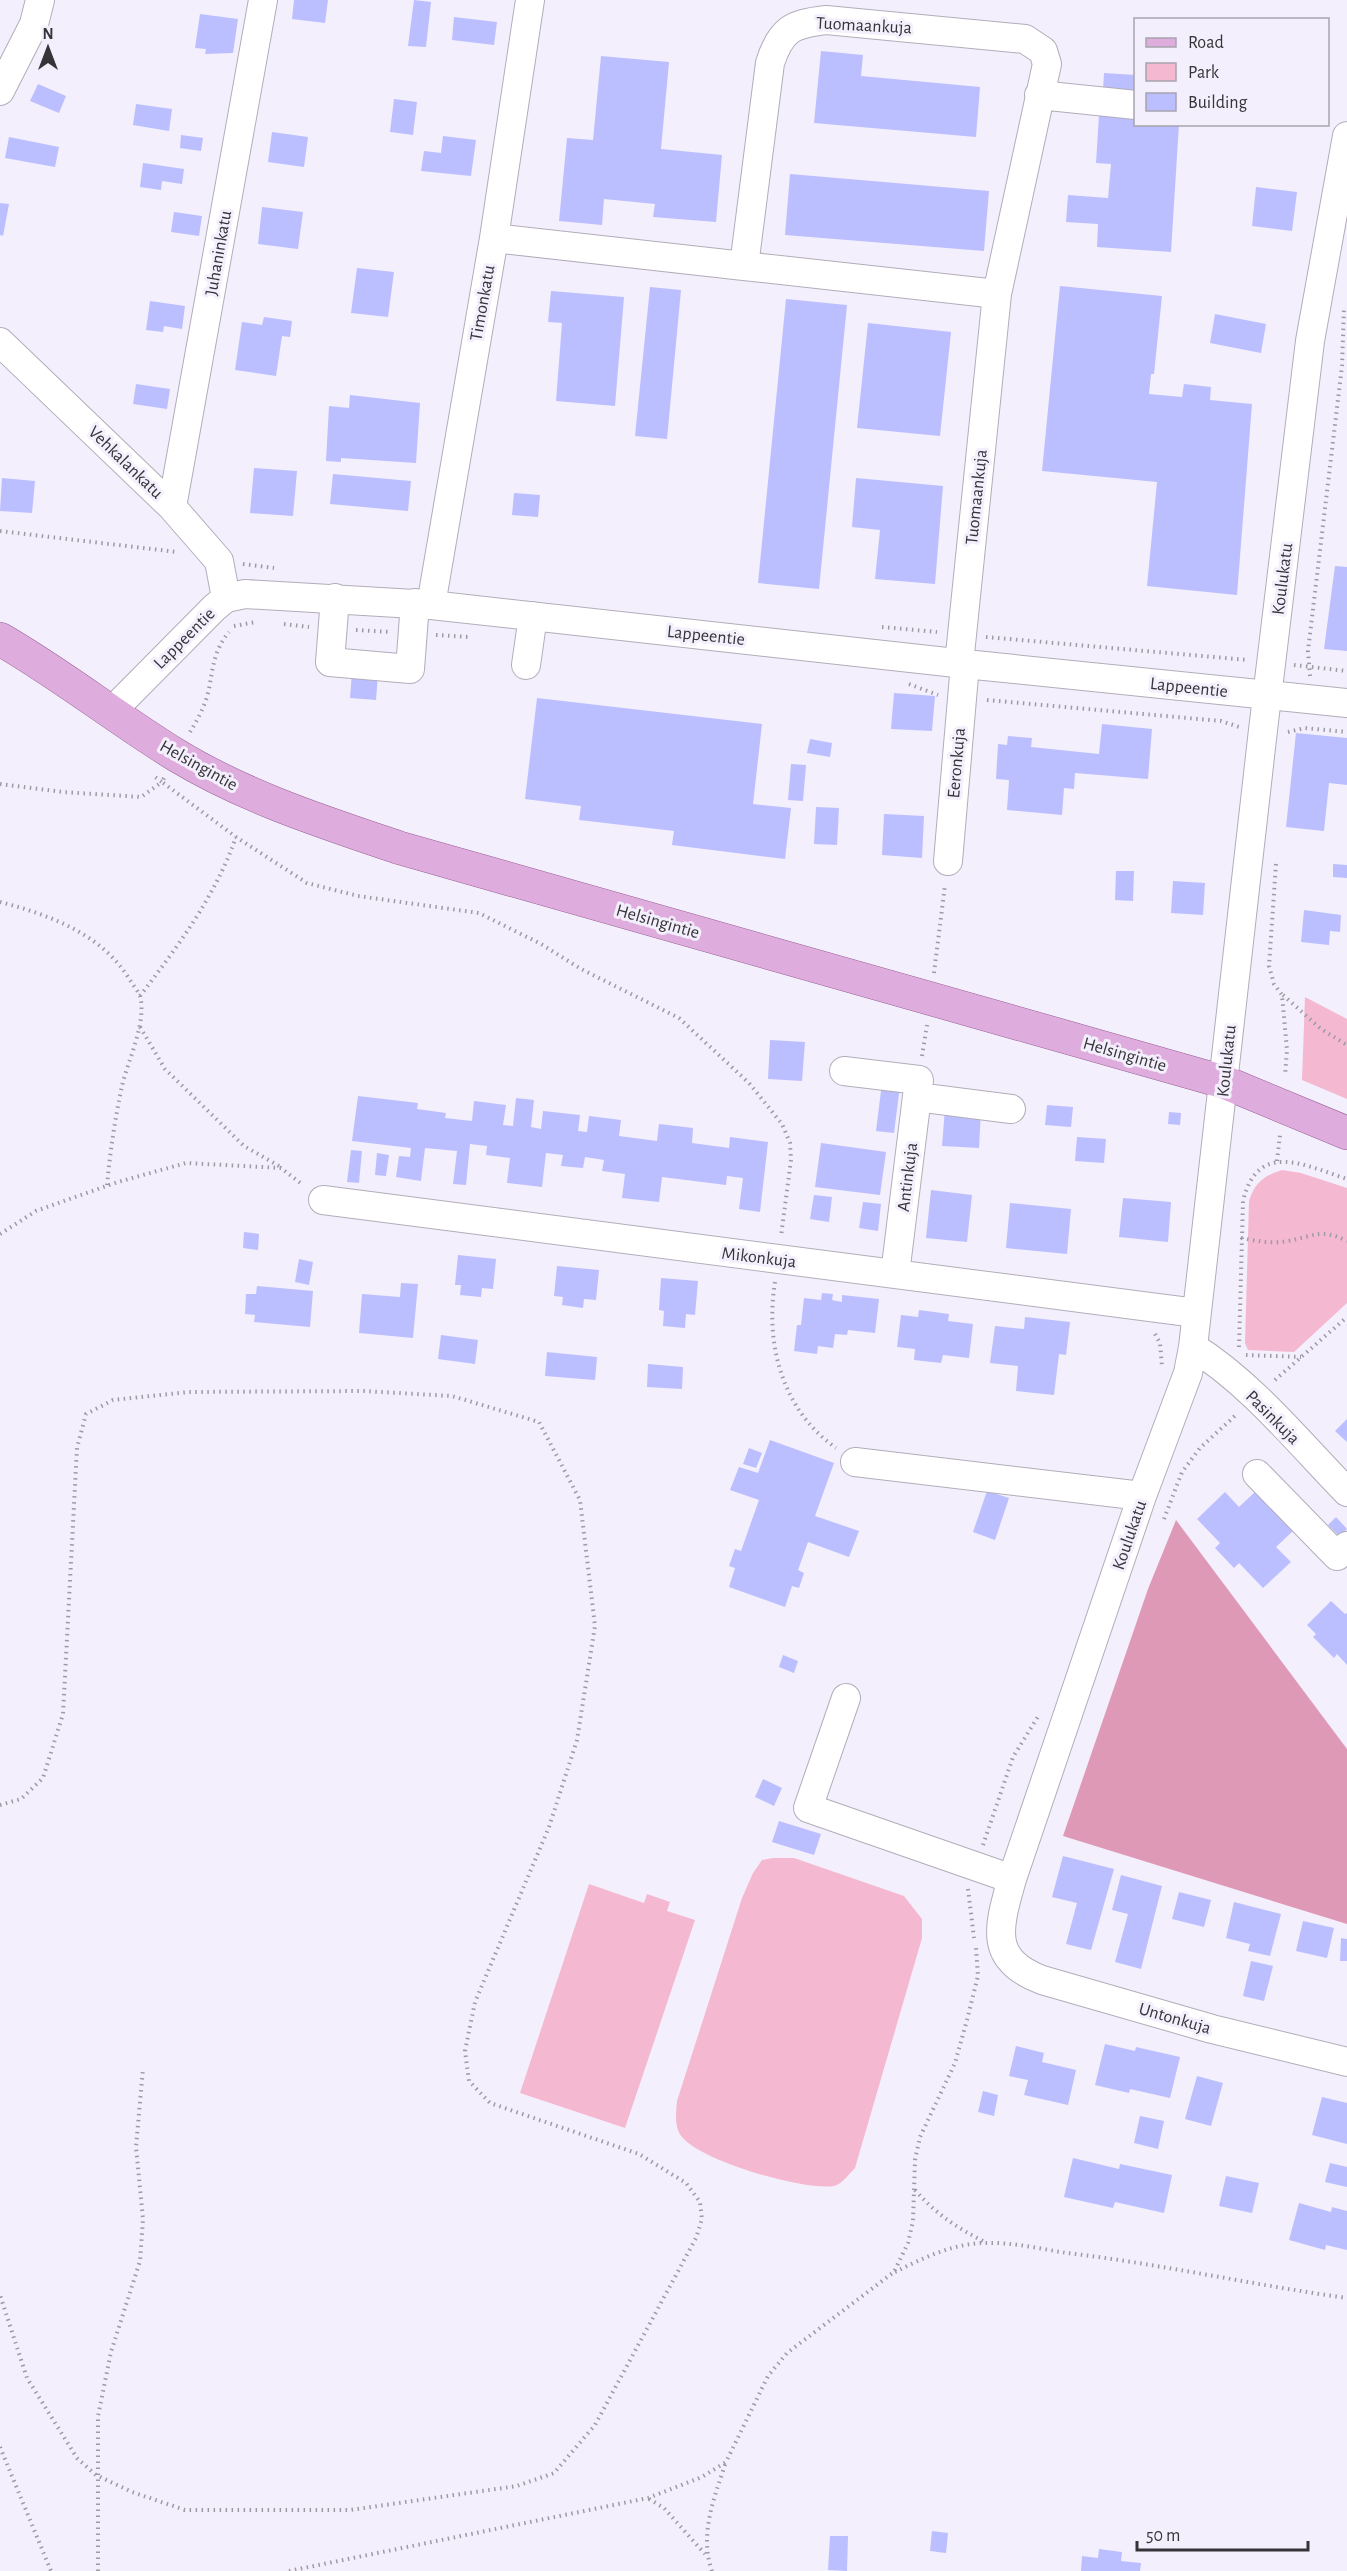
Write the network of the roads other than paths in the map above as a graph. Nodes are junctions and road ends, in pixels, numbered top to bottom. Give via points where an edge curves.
1 (40, 0) edge
2 (263, 0) edge
3 (530, 0) edge
4 (0, 91) edge
5 (1039, 95) junction
6 (1134, 105) edge
7 (1347, 136) edge
8 (494, 238) junction
9 (744, 266) junction
10 (997, 294) junction
11 (0, 342) edge
12 (172, 507) junction
13 (226, 598) junction
14 (335, 598) junction
15 (423, 604) junction
16 (533, 616) junction
17 (0, 639) edge
18 (962, 664) junction
19 (526, 665) dead end
20 (1268, 694) junction
21 (1347, 703) edge
22 (111, 712) junction
23 (948, 861) dead end
24 (844, 1071) dead end
25 (1224, 1082) junction
26 (918, 1088) junction
27 (1011, 1109) dead end
28 (1347, 1133) edge
29 (323, 1200) road end
30 (895, 1274) junction
31 (1196, 1313) junction
32 (1193, 1347) junction
33 (855, 1462) road end
34 (1257, 1474) dead end
35 (1347, 1492) edge
36 (1142, 1496) junction
37 (1344, 1556) edge
38 (846, 1698) dead end
39 (1012, 1879) junction
40 (1008, 1960) joint
41 (1347, 2062) edge

1 - 4 street via 34,24
2 - 12 street, Juhaninkatu
3 - 8 street, Timonkatu
5 - 6 street
5 - 9 street, Tuomaankuja via 1047,64 1043,51 1025,39 826,20 798,24 777,40 770,63
5 - 10 street, Tuomaankuja
7 - 20 street, Koulukatu via 1310,341
8 - 9 street
8 - 15 street, Timonkatu
9 - 10 street
10 - 18 street, Tuomaankuja
11 - 12 street, Vehkalankatu
12 - 13 street, Vehkalankatu via 219,561
13 - 14 street, Lappeentie via 244,594
13 - 22 street, Lappeentie
14 - 15 street, Lappeentie
14 - 15 street, Timonkatu via 330,662 410,669 412,634
15 - 16 street, Lappeentie
16 - 18 street, Lappeentie
16 - 19 street
17 - 22 main road, Helsingintie
18 - 20 street, Lappeentie
18 - 23 street, Eeronkuja
20 - 21 street, Lappeentie
20 - 25 street, Koulukatu
22 - 25 main road, Helsingintie via 169,769 230,784 300,814 400,848
24 - 26 street
25 - 28 main road, Helsingintie
25 - 31 street, Koulukatu
26 - 27 street
26 - 30 street, Antinkuja
29 - 30 street, Mikonkuja
30 - 31 street, Mikonkuja
31 - 32 street, Koulukatu
32 - 35 street, Pasinkuja via 1216,1362 1255,1398
32 - 36 street, Koulukatu via 1188,1372
33 - 36 street
34 - 37 street
36 - 39 street, Koulukatu
38 - 39 street via 808,1808
39 - 40 street, Koulukatu via 1002,1915 1001,1938
40 - 41 street, Untonkuja via 1022,1972 1042,1980 1212,2029

